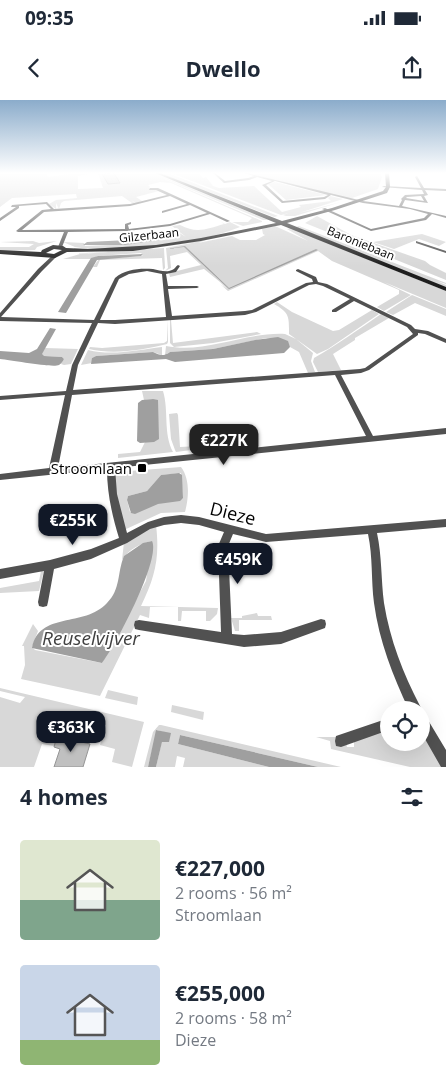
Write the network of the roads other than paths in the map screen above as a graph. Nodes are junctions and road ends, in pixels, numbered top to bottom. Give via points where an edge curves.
1 (37, 204) edge
2 (48, 204) edge
3 (134, 204) edge
4 (191, 204) joint
5 (240, 204) edge
6 (244, 204) edge
7 (341, 204) edge
8 (382, 204) edge
9 (401, 204) edge
10 (12, 206) dead end
11 (20, 206) junction
12 (400, 207) junction
13 (325, 209) junction
14 (53, 210) junction
15 (163, 212) dead end
16 (211, 213) junction
17 (431, 213) junction
18 (446, 217) edge
19 (0, 220) edge
20 (228, 221) dead end
21 (285, 221) junction
22 (121, 224) dead end
23 (127, 230) junction
24 (66, 232) junction
25 (63, 237) junction
26 (418, 242) dead end
27 (446, 244) edge
28 (438, 249) junction
29 (62, 250) junction
30 (0, 252) edge
31 (46, 252) junction
32 (446, 252) edge
33 (55, 256) junction
34 (178, 266) dead end
35 (40, 270) junction
36 (298, 270) dead end
37 (164, 273) junction
38 (446, 282) edge
39 (316, 283) junction
40 (197, 287) dead end
41 (167, 288) junction
42 (446, 289) edge
43 (354, 299) junction
44 (334, 311) dead end
45 (169, 318) junction
46 (1, 320) edge
47 (96, 322) junction
48 (416, 331) junction
49 (446, 341) edge
50 (338, 374) junction
51 (70, 393) junction
52 (0, 398) edge
53 (446, 431) edge
54 (371, 440) junction
55 (111, 466) junction
56 (53, 471) junction
57 (0, 477) edge
58 (446, 523) edge
59 (230, 529) junction
60 (371, 529) junction
61 (124, 540) junction
62 (50, 565) junction
63 (0, 574) edge
64 (43, 602) dead end
65 (321, 624) dead end
66 (139, 625) dead end
67 (227, 638) junction
68 (411, 701) edge
69 (380, 727) edge
70 (430, 735) edge
71 (341, 741) dead end
72 (446, 763) edge

1 - 11 street
2 - 14 street
3 - 14 street
4 - 15 street
4 - 16 street
5 - 21 main road, Baroniebaan
6 - 21 main road, Baroniebaan
7 - 13 main road, Gilzerbaan
8 - 12 street
9 - 12 street
10 - 11 street
11 - 19 street
12 - 17 street
13 - 17 street via 371,230 425,219
13 - 21 main road, Gilzerbaan
14 - 24 street via 40,213 18,231
16 - 20 street
16 - 23 street via 170,225
17 - 18 street
21 - 29 main road, Gilzerbaan via 210,238 144,248
21 - 38 main road, Baroniebaan
21 - 42 main road, Baroniebaan
22 - 23 street via 128,224
23 - 24 street
24 - 25 street
25 - 29 street
25 - 31 street
26 - 28 street
27 - 28 street
28 - 32 street
29 - 31 main road, Gilzerbaan
29 - 33 main road
30 - 31 main road
31 - 33 main road
31 - 35 street
33 - 35 street
34 - 37 street via 174,271
35 - 46 street
36 - 39 street via 314,278
37 - 41 street
37 - 47 street via 120,275
39 - 43 street
39 - 45 street via 254,311
40 - 41 street
41 - 45 street
43 - 44 street
43 - 48 street
45 - 47 street
46 - 47 street
47 - 51 street via 75,365
48 - 49 street
48 - 50 street via 367,369
50 - 51 street
50 - 54 street
51 - 52 street
51 - 56 street
53 - 54 street
54 - 55 street
55 - 56 street
55 - 61 street via 113,505
56 - 57 street
58 - 60 street, Dieze
59 - 60 street, Dieze via 266,538
59 - 61 street, Dieze via 181,519 148,526
59 - 67 street via 223,546
60 - 68 street via 375,542 380,612 396,672
61 - 62 street, Dieze via 91,554
62 - 63 street, Dieze
62 - 64 street
65 - 67 street via 281,638 244,641
66 - 67 street
69 - 71 street
70 - 72 street

